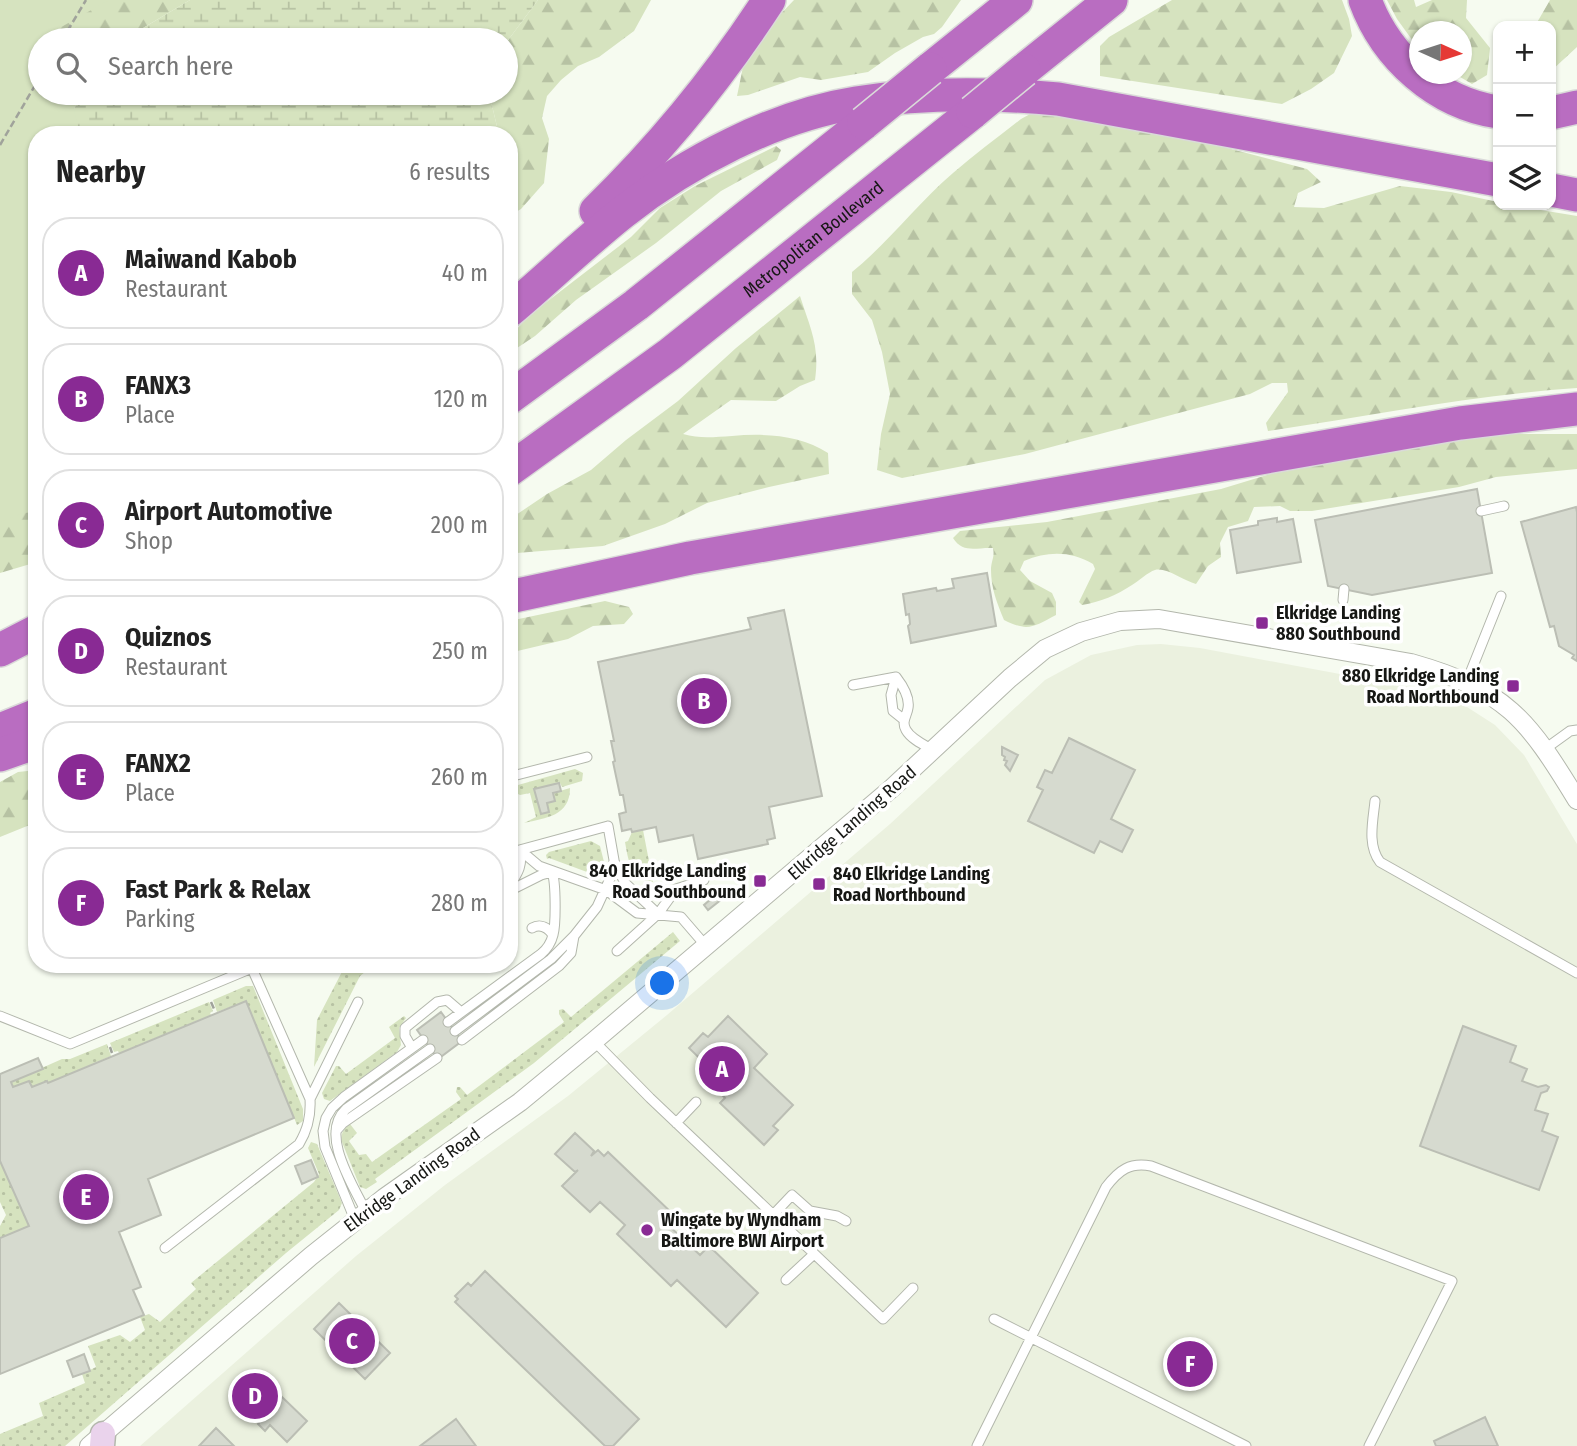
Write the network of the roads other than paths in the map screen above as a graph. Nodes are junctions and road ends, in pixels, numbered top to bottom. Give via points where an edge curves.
1 (769, 0) edge
2 (1016, 0) edge
3 (1111, 0) edge
4 (1365, 0) edge
5 (1577, 107) edge
6 (1493, 111) edge
7 (1556, 112) edge
8 (1493, 179) edge
9 (1556, 191) edge
10 (1577, 195) edge
11 (518, 296) edge
12 (518, 304) edge
13 (518, 391) edge
14 (1577, 409) edge
15 (518, 464) edge
16 (1504, 506) dead end
17 (1481, 511) dead end
18 (1344, 589) dead end
19 (518, 595) edge
20 (1502, 596) dead end
21 (1343, 600) dead end
22 (28, 636) edge
23 (0, 650) edge
24 (28, 655) edge
25 (0, 666) edge
26 (897, 677) junction
27 (1467, 681) junction
28 (853, 685) dead end
29 (28, 719) edge
30 (903, 719) junction
31 (0, 730) edge
32 (1577, 730) edge
33 (28, 745) edge
34 (1545, 749) junction
35 (934, 751) junction
36 (0, 755) edge
37 (587, 757) dead end
38 (518, 775) edge
39 (1577, 800) edge
40 (1375, 802) dead end
41 (520, 850) junction
42 (614, 860) junction
43 (552, 872) junction
44 (518, 876) edge
45 (704, 880) dead end
46 (518, 885) edge
47 (606, 890) junction
48 (658, 914) junction
49 (532, 928) dead end
50 (553, 935) junction
51 (574, 936) junction
52 (706, 946) junction
53 (617, 951) dead end
54 (518, 970) edge
55 (235, 973) edge
56 (254, 973) edge
57 (514, 973) edge
58 (1577, 973) edge
59 (358, 1002) dead end
60 (460, 1012) junction
61 (0, 1016) edge
62 (448, 1022) dead end
63 (455, 1031) dead end
64 (423, 1040) dead end
65 (462, 1040) dead end
66 (594, 1041) junction
67 (412, 1048) junction
68 (430, 1049) dead end
69 (437, 1058) dead end
70 (310, 1099) junction
71 (696, 1102) dead end
72 (676, 1123) junction
73 (335, 1133) junction
74 (773, 1215) junction
75 (360, 1216) junction
76 (846, 1221) dead end
77 (165, 1248) dead end
78 (814, 1254) junction
79 (786, 1280) dead end
80 (913, 1288) dead end
81 (994, 1319) dead end
82 (1031, 1338) junction
83 (98, 1442) edge
84 (977, 1446) edge
85 (1246, 1446) edge
86 (1369, 1446) edge

1 - 11 highway via 703,95
2 - 13 highway, bridge via 636,305
3 - 15 highway, Metropolitan Boulevard, bridge via 670,354
4 - 6 highway via 1387,43 1404,63 1440,91
5 - 7 highway
8 - 12 highway via 1058,99 962,95 854,103 778,125 687,169 621,214
9 - 10 highway
14 - 19 highway via 1460,422 690,558
16 - 17 lane
18 - 21 lane
20 - 27 lane
22 - 23 highway
24 - 25 highway
26 - 28 lane
26 - 30 lane via 908,708
26 - 30 lane via 891,695 893,711
27 - 34 street, Elkridge Landing Road via 1512,710
27 - 35 street, Elkridge Landing Road via 1411,663 1204,625 1159,619 1120,621 1045,649
29 - 31 highway
30 - 35 lane via 905,729
32 - 34 lane
33 - 36 highway
34 - 39 street, Elkridge Landing Road
35 - 52 street, Elkridge Landing Road
37 - 38 lane
40 - 58 lane via 1373,845 1380,862
41 - 42 lane via 608,826
41 - 43 lane
41 - 44 lane
42 - 47 lane
42 - 48 lane via 625,883
43 - 46 lane
43 - 47 lane
43 - 50 lane
45 - 48 lane via 676,889
47 - 48 lane via 637,913
47 - 51 lane
48 - 52 lane via 681,917
48 - 53 lane
49 - 50 lane via 545,927
50 - 54 lane via 545,951
51 - 63 lane via 551,959
51 - 65 lane via 571,953 559,966
52 - 66 street, Elkridge Landing Road
55 - 61 lane via 70,1044
56 - 70 lane
57 - 60 lane
59 - 70 lane
60 - 62 lane
60 - 67 lane via 447,1000 427,1009 405,1028
64 - 67 lane
66 - 72 lane
66 - 75 street, Elkridge Landing Road via 510,1109
67 - 75 lane via 344,1097 326,1118 325,1147
68 - 73 lane via 346,1109
69 - 73 lane
70 - 77 lane via 307,1131 299,1144
71 - 72 lane
72 - 74 lane
73 - 75 lane
74 - 76 lane via 792,1195 810,1211
74 - 78 lane
75 - 83 street, Elkridge Landing Road
78 - 79 lane
78 - 80 lane via 883,1319
81 - 82 lane
82 - 84 lane
82 - 85 lane
82 - 86 lane via 1115,1174 1129,1166 1152,1166 1452,1281

